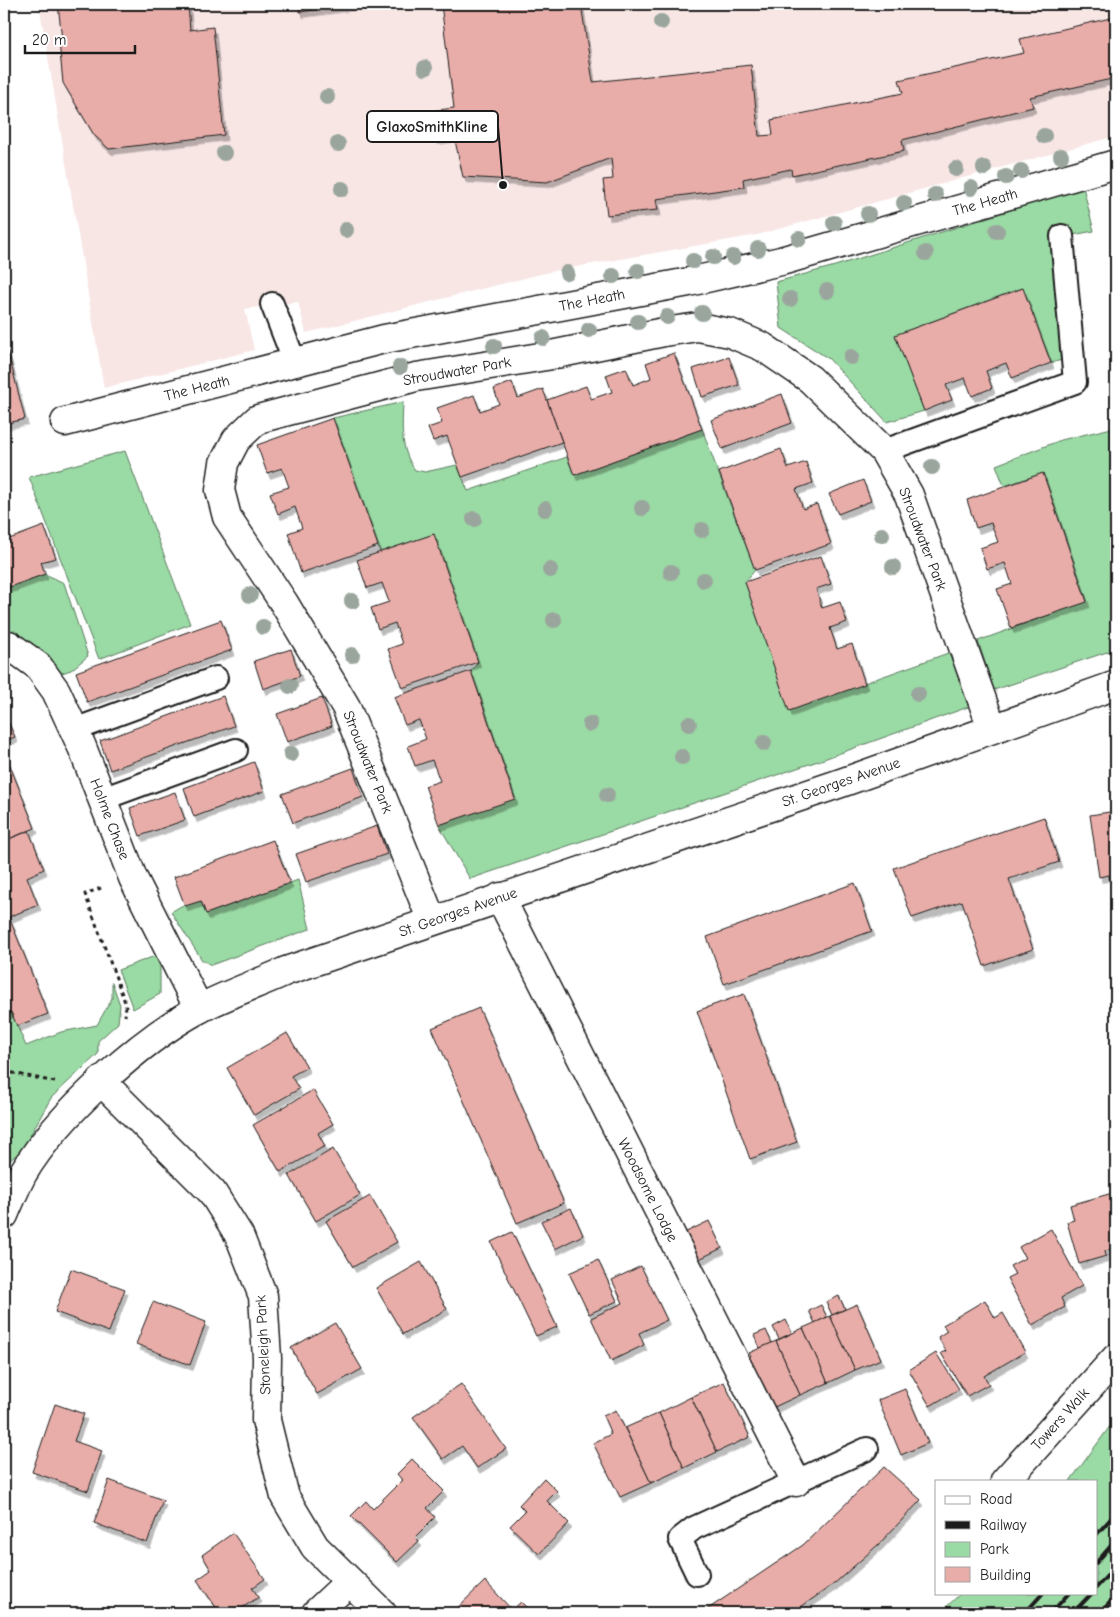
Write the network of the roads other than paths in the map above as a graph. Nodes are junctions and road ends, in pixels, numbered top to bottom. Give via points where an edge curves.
1 (1116, 164) edge
2 (1062, 236) dead end
3 (272, 304) dead end
4 (295, 363) junction
5 (65, 422) dead end
6 (884, 452) junction
7 (4, 645) edge
8 (216, 678) dead end
9 (1116, 685) edge
10 (992, 728) junction
11 (74, 730) junction
12 (236, 750) dead end
13 (102, 799) junction
14 (500, 897) junction
15 (432, 921) junction
16 (199, 1009) junction
17 (101, 1081) junction
18 (14, 1178) edge
19 (4, 1215) edge
20 (1116, 1358) edge
21 (867, 1449) dead end
22 (1005, 1480) edge
23 (796, 1482) junction
24 (697, 1574) dead end
25 (349, 1582) junction
26 (316, 1613) edge
27 (382, 1613) edge

1 - 4 street, The Heath via 781,261 689,282 384,339
2 - 6 lane via 1075,382
3 - 4 lane
4 - 5 street, The Heath
6 - 10 street, Stroudwater Park via 909,496
6 - 15 street, Stroudwater Park via 810,379 763,347 730,333 698,328 416,376 258,419 236,440 224,463 220,490 227,517 346,707
7 - 11 street, Holme Chase via 9,645 38,666 56,691
8 - 11 lane
9 - 10 street, St. Georges Avenue
10 - 14 street, St. Georges Avenue via 841,783
11 - 13 street, Holme Chase
12 - 13 lane
13 - 16 street, Holme Chase via 133,878
14 - 15 street, St. Georges Avenue
14 - 23 street, Woodsome Lodge
15 - 16 street, St. Georges Avenue via 286,972
16 - 17 street, St. Georges Avenue via 143,1047
17 - 18 street, St. Georges Avenue
17 - 25 street, Stoneleigh Park via 212,1192 239,1234 263,1296 266,1420 285,1497 315,1547
18 - 19 street, St. Georges Avenue
20 - 22 street, Towers Walk
21 - 23 lane
23 - 24 lane via 694,1528 680,1539
25 - 26 street
25 - 27 street, Stoneleigh Park

